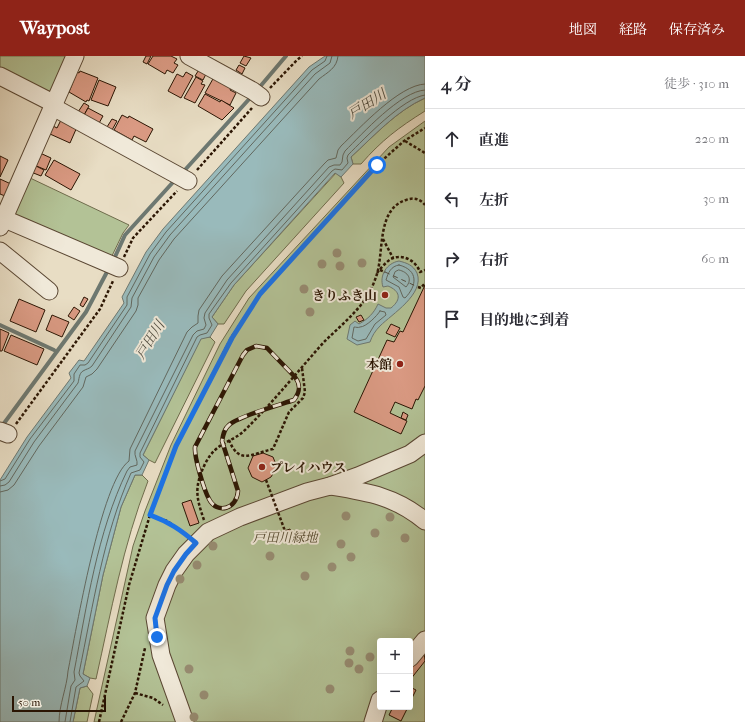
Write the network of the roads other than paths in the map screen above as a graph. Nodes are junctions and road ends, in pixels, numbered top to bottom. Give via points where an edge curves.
1 (75, 56) edge
2 (189, 56) edge
3 (0, 76) edge
4 (261, 97) road end
5 (53, 107) junction
6 (188, 181) road end
7 (1, 221) edge
8 (0, 251) edge
9 (119, 268) road end
10 (49, 291) dead end
11 (425, 443) edge
12 (330, 486) junction
13 (425, 520) edge
14 (425, 640) edge
15 (413, 654) edge
16 (377, 709) edge
17 (185, 722) edge
18 (373, 722) edge

1 - 5 street
2 - 4 street
3 - 5 street via 49,101
5 - 6 street
5 - 7 street
7 - 9 street
8 - 10 street
11 - 12 street via 410,454
12 - 13 street via 379,495 398,502
12 - 17 street via 240,517 202,538 174,571 155,618 160,655
14 - 15 street
16 - 18 street

